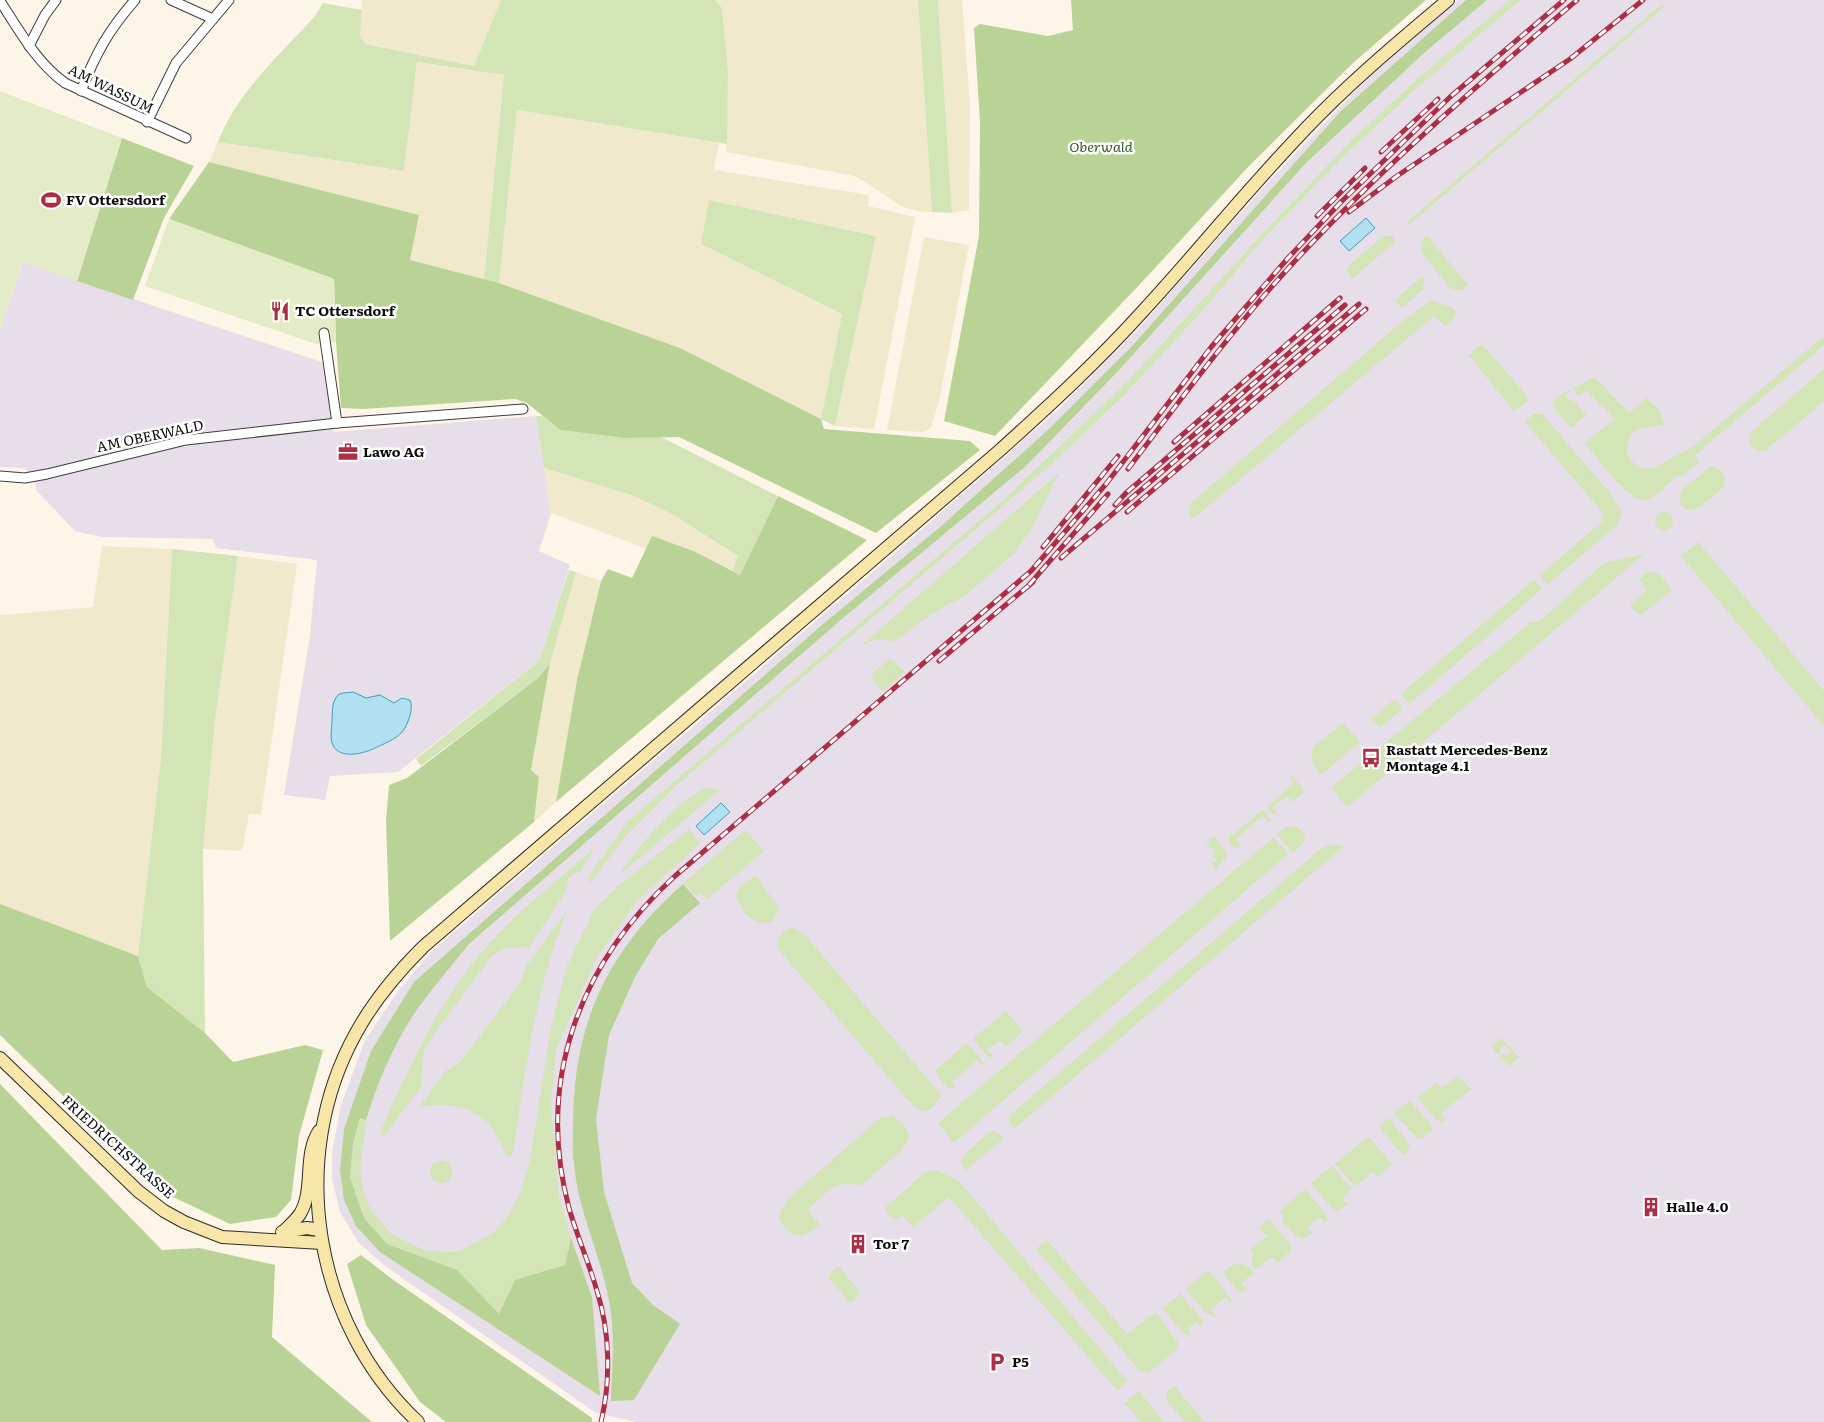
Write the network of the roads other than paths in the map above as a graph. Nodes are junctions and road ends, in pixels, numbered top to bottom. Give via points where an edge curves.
1 (56, 0) edge
2 (135, 0) edge
3 (171, 0) edge
4 (229, 0) edge
5 (1448, 0) edge
6 (0, 1) edge
7 (213, 18) junction
8 (29, 46) junction
9 (81, 91) junction
10 (147, 122) junction
11 (186, 138) dead end
12 (324, 333) dead end
13 (522, 409) dead end
14 (337, 423) junction
15 (0, 476) edge
16 (0, 1058) edge
17 (323, 1125) junction
18 (319, 1230) junction
19 (284, 1231) junction
20 (258, 1239) junction
21 (322, 1243) junction
22 (418, 1422) edge

1 - 8 street via 44,15
2 - 9 street via 112,26
3 - 7 street
4 - 7 street
5 - 17 street via 1362,73 1320,114 1143,311 1055,400 423,947 397,973 355,1034 341,1065
6 - 8 street, AM WASSUM
7 - 10 street via 176,63
8 - 9 street, AM WASSUM via 52,74
9 - 10 street, AM WASSUM
10 - 11 street, AM WASSUM
12 - 14 street
13 - 14 street, AM OBERWALD
14 - 15 street, AM OBERWALD via 186,440 47,474 25,478
16 - 20 street, FRIEDRICHSTRASSE via 138,1191 164,1211 222,1237
17 - 18 street via 316,1196
17 - 19 street via 311,1147 304,1205
18 - 19 street, FRIEDRICHSTRASSE
18 - 21 street
19 - 20 street, FRIEDRICHSTRASSE
20 - 21 street, FRIEDRICHSTRASSE
21 - 22 street via 330,1281 357,1344 378,1378

